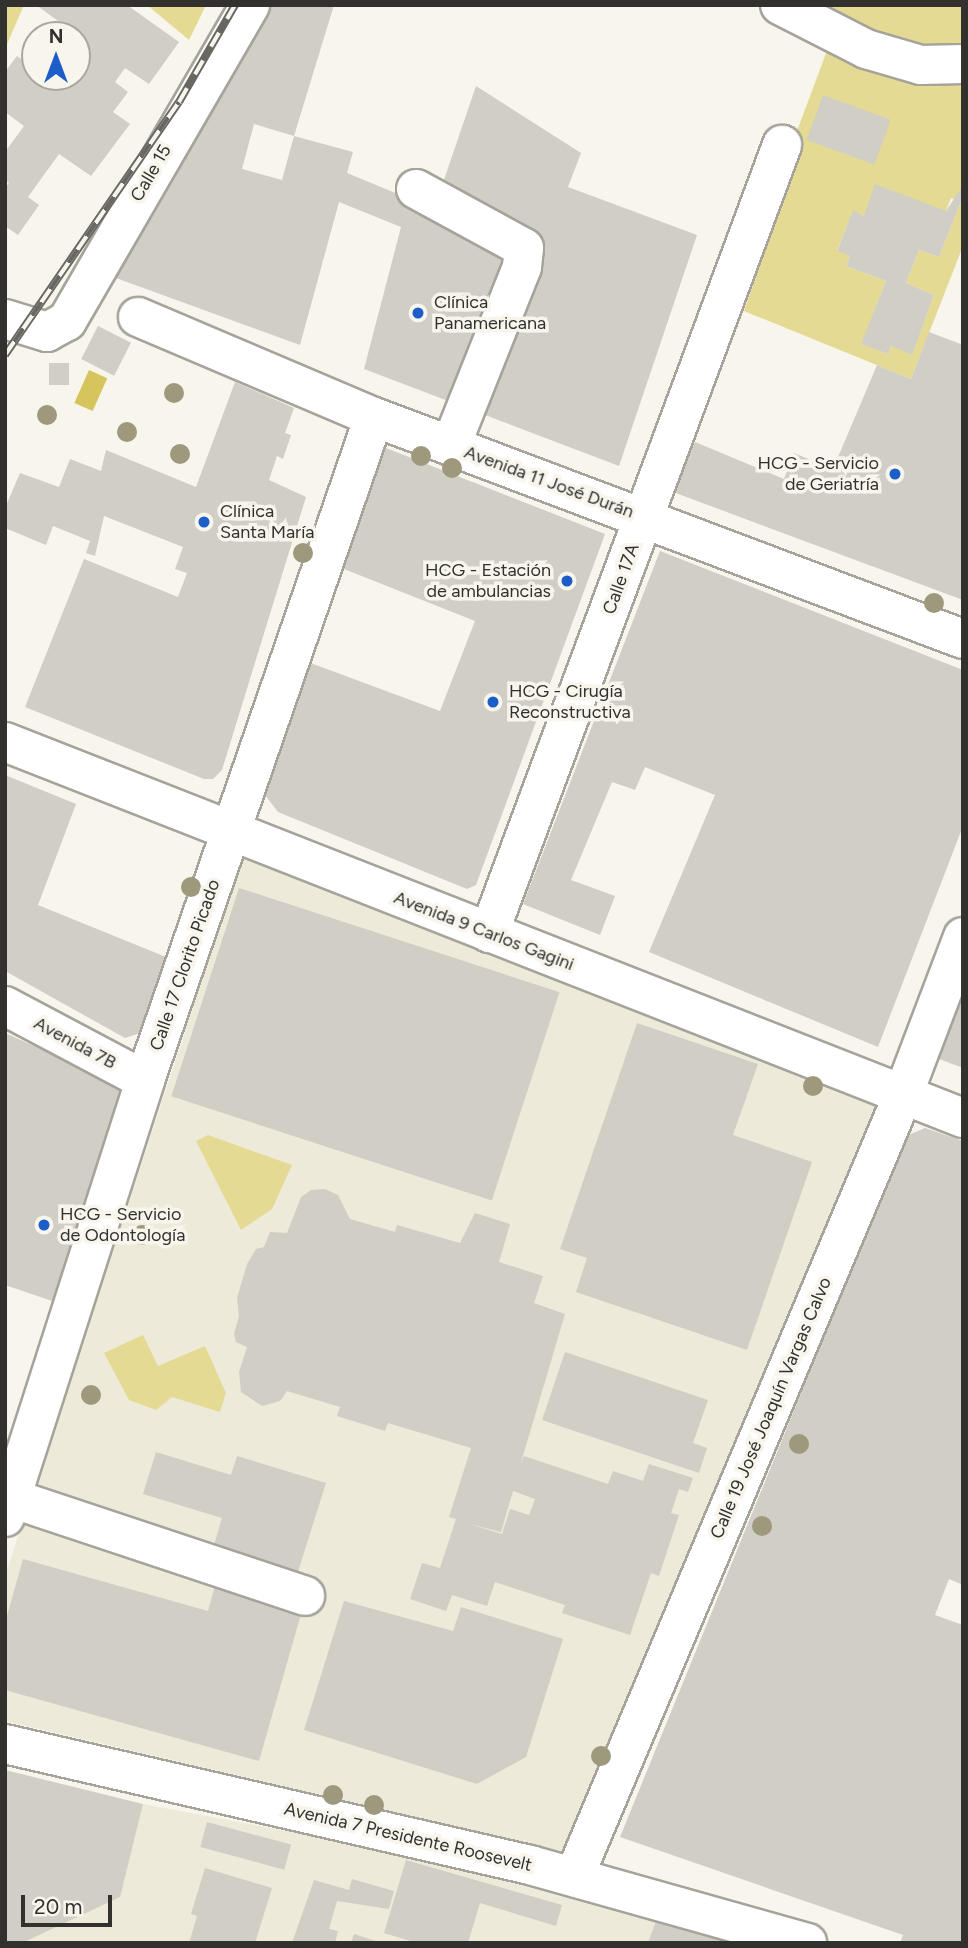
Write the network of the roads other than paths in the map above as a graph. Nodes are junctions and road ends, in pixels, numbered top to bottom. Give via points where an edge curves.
1 (250, 5) edge
2 (780, 5) edge
3 (963, 64) edge
4 (782, 145) dead end
5 (416, 189) dead end
6 (138, 317) dead end
7 (6, 321) edge
8 (374, 417) junction
9 (451, 445) junction
10 (644, 517) junction
11 (963, 639) edge
12 (5, 742) edge
13 (230, 832) junction
14 (489, 933) junction
15 (963, 937) edge
16 (5, 1006) edge
17 (145, 1080) junction
18 (903, 1095) junction
19 (963, 1118) edge
20 (8, 1508) edge
21 (305, 1596) dead end
22 (5, 1744) edge
23 (574, 1877) junction
24 (807, 1943) edge

1 - 7 street, Calle 15 via 67,321 47,332
2 - 3 street via 866,49 921,65
4 - 10 street, Calle 17A
5 - 9 street via 524,248 522,267
6 - 8 street, Avenida 11 José Durán
8 - 9 street, Avenida 11 José Durán
8 - 13 street, Calle 17 Clorito Picado
9 - 10 street, Avenida 11 José Durán
10 - 11 street, Avenida 11 José Durán
10 - 14 street, Calle 17A
12 - 13 street, Avenida 9 Carlos Gagini
13 - 14 street, Avenida 9 Carlos Gagini
13 - 17 street, Calle 17 Clorito Picado
14 - 18 street, Avenida 9 Carlos Gagini
15 - 18 street, Calle 19 José Joaquín Vargas Calvo
16 - 17 street, Avenida 7B
17 - 20 street, Calle 17 Clorito Picado
18 - 19 street, Avenida 9 Carlos Gagini
18 - 23 street, Calle 19 José Joaquín Vargas Calvo
20 - 21 street
22 - 23 street, Avenida 7 Presidente Roosevelt
23 - 24 street, Avenida 7 Presidente Roosevelt

